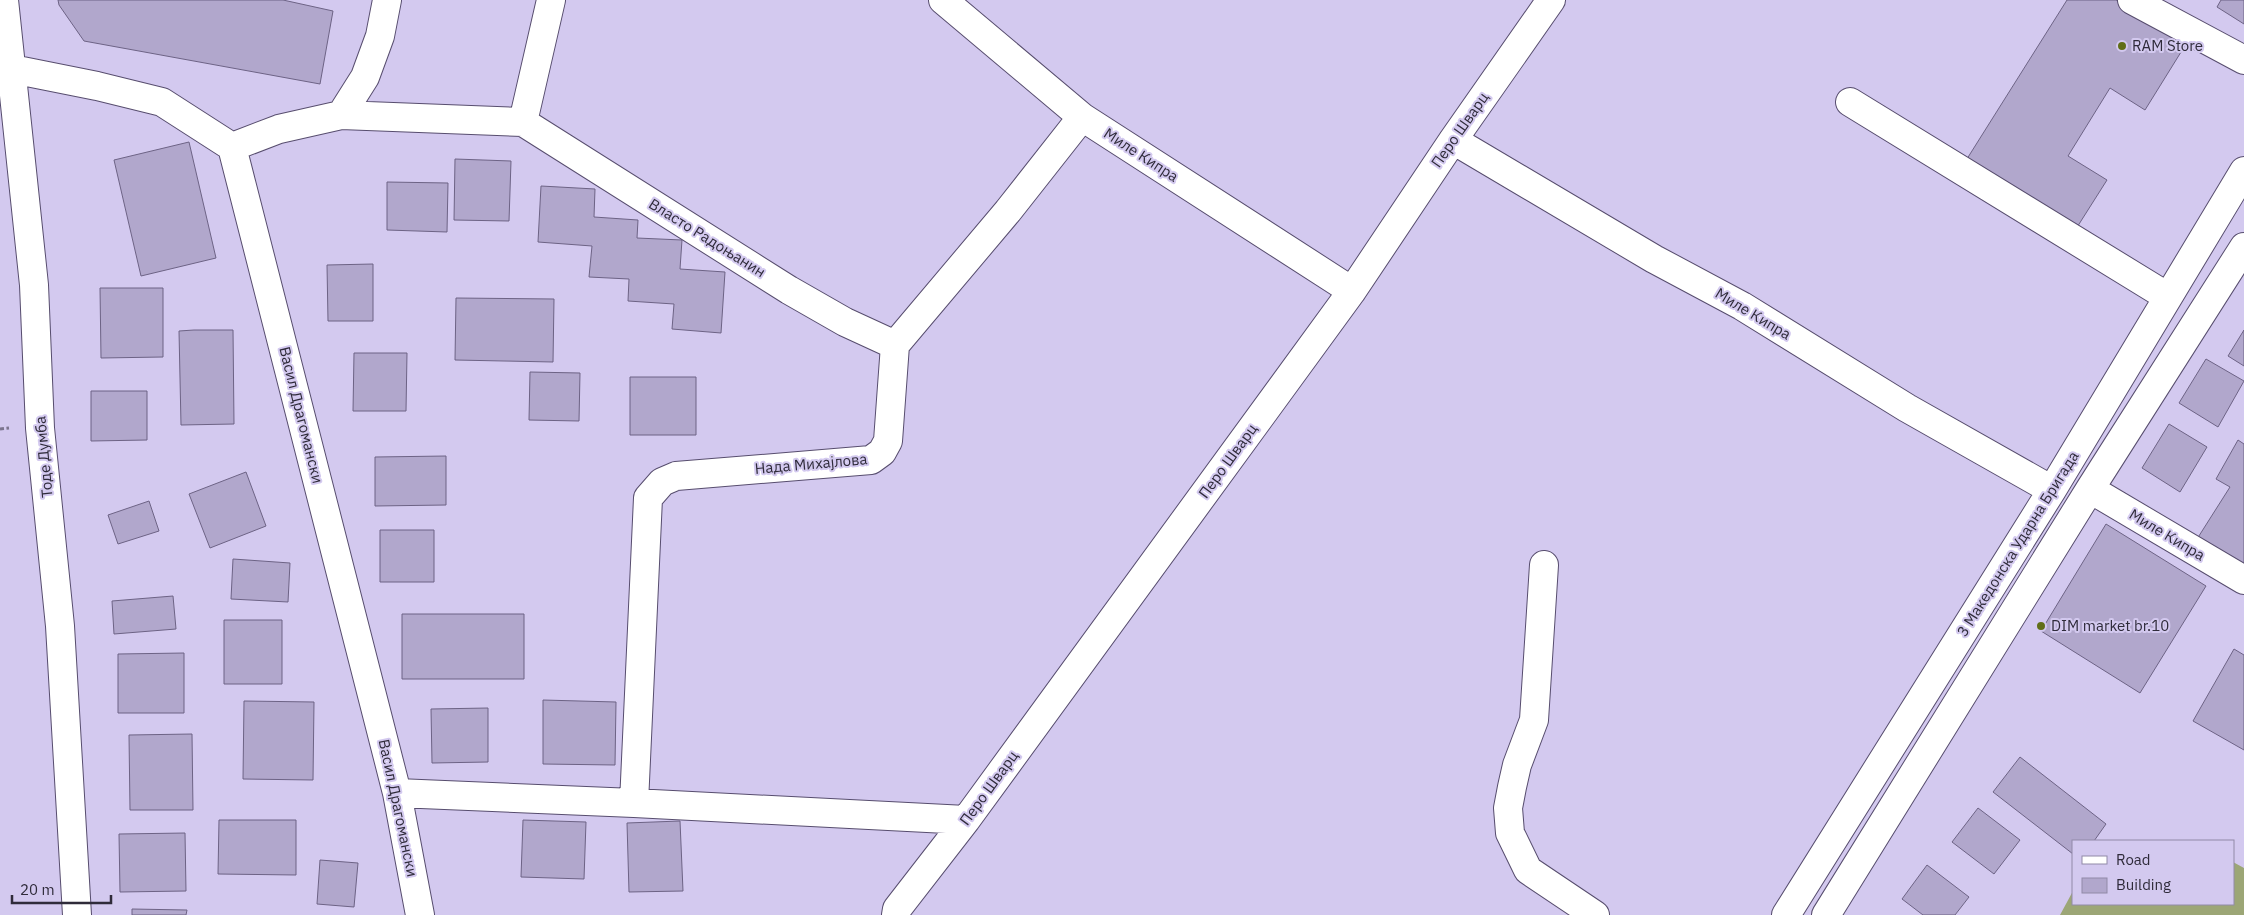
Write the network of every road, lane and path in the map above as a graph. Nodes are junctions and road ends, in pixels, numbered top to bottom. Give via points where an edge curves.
1 (4, 0) edge
2 (387, 0) edge
3 (551, 0) edge
4 (943, 0) edge
5 (1551, 0) edge
6 (2132, 0) edge
7 (2244, 60) edge
8 (12, 69) junction
9 (1850, 102) dead end
10 (341, 115) junction
11 (1082, 117) junction
12 (523, 122) junction
13 (1452, 140) junction
14 (232, 147) junction
15 (2244, 171) edge
16 (2244, 247) edge
17 (1352, 291) junction
18 (2168, 297) junction
19 (895, 346) junction
20 (2090, 489) junction
21 (2052, 490) junction
22 (1544, 565) dead end
23 (2244, 580) edge
24 (397, 793) junction
25 (634, 803) junction
26 (966, 820) junction
27 (77, 915) edge
28 (420, 915) edge
29 (896, 915) edge
30 (1595, 915) edge
31 (1786, 915) edge
32 (1826, 915) edge

1 - 8 street, Тоде Думба
2 - 10 street via 380,36 365,77
3 - 12 street
4 - 11 street, Миле Кипра
5 - 13 street, Перо Шварц
6 - 7 street
8 - 14 street via 162,102
8 - 27 street, Тоде Думба via 34,285 40,428 60,626
9 - 18 street
10 - 12 street
10 - 14 street via 279,129
11 - 17 street, Миле Кипра
11 - 19 street
12 - 19 street, Власто Радоњанин via 789,290
13 - 17 street, Перо Шварц
13 - 21 street, Миле Кипра via 1654,259 1742,306 1907,408
14 - 24 street, Васил Драгомански
15 - 18 street, 3 Македонска Ударна Бригада
16 - 20 street
17 - 26 street, Перо Шварц
18 - 21 street, 3 Македонска Ударна Бригада
19 - 25 street, Нада Михајлова via 888,441 882,452 871,460 676,476 662,482 648,498
20 - 23 street, Миле Кипра
20 - 32 street
21 - 31 street, 3 Македонска Ударна Бригада
22 - 30 street via 1534,720 1512,788 1508,808 1510,834 1528,870
24 - 25 street
24 - 28 street, Васил Драгомански
25 - 26 street
26 - 29 street, Перо Шварц via 897,909

